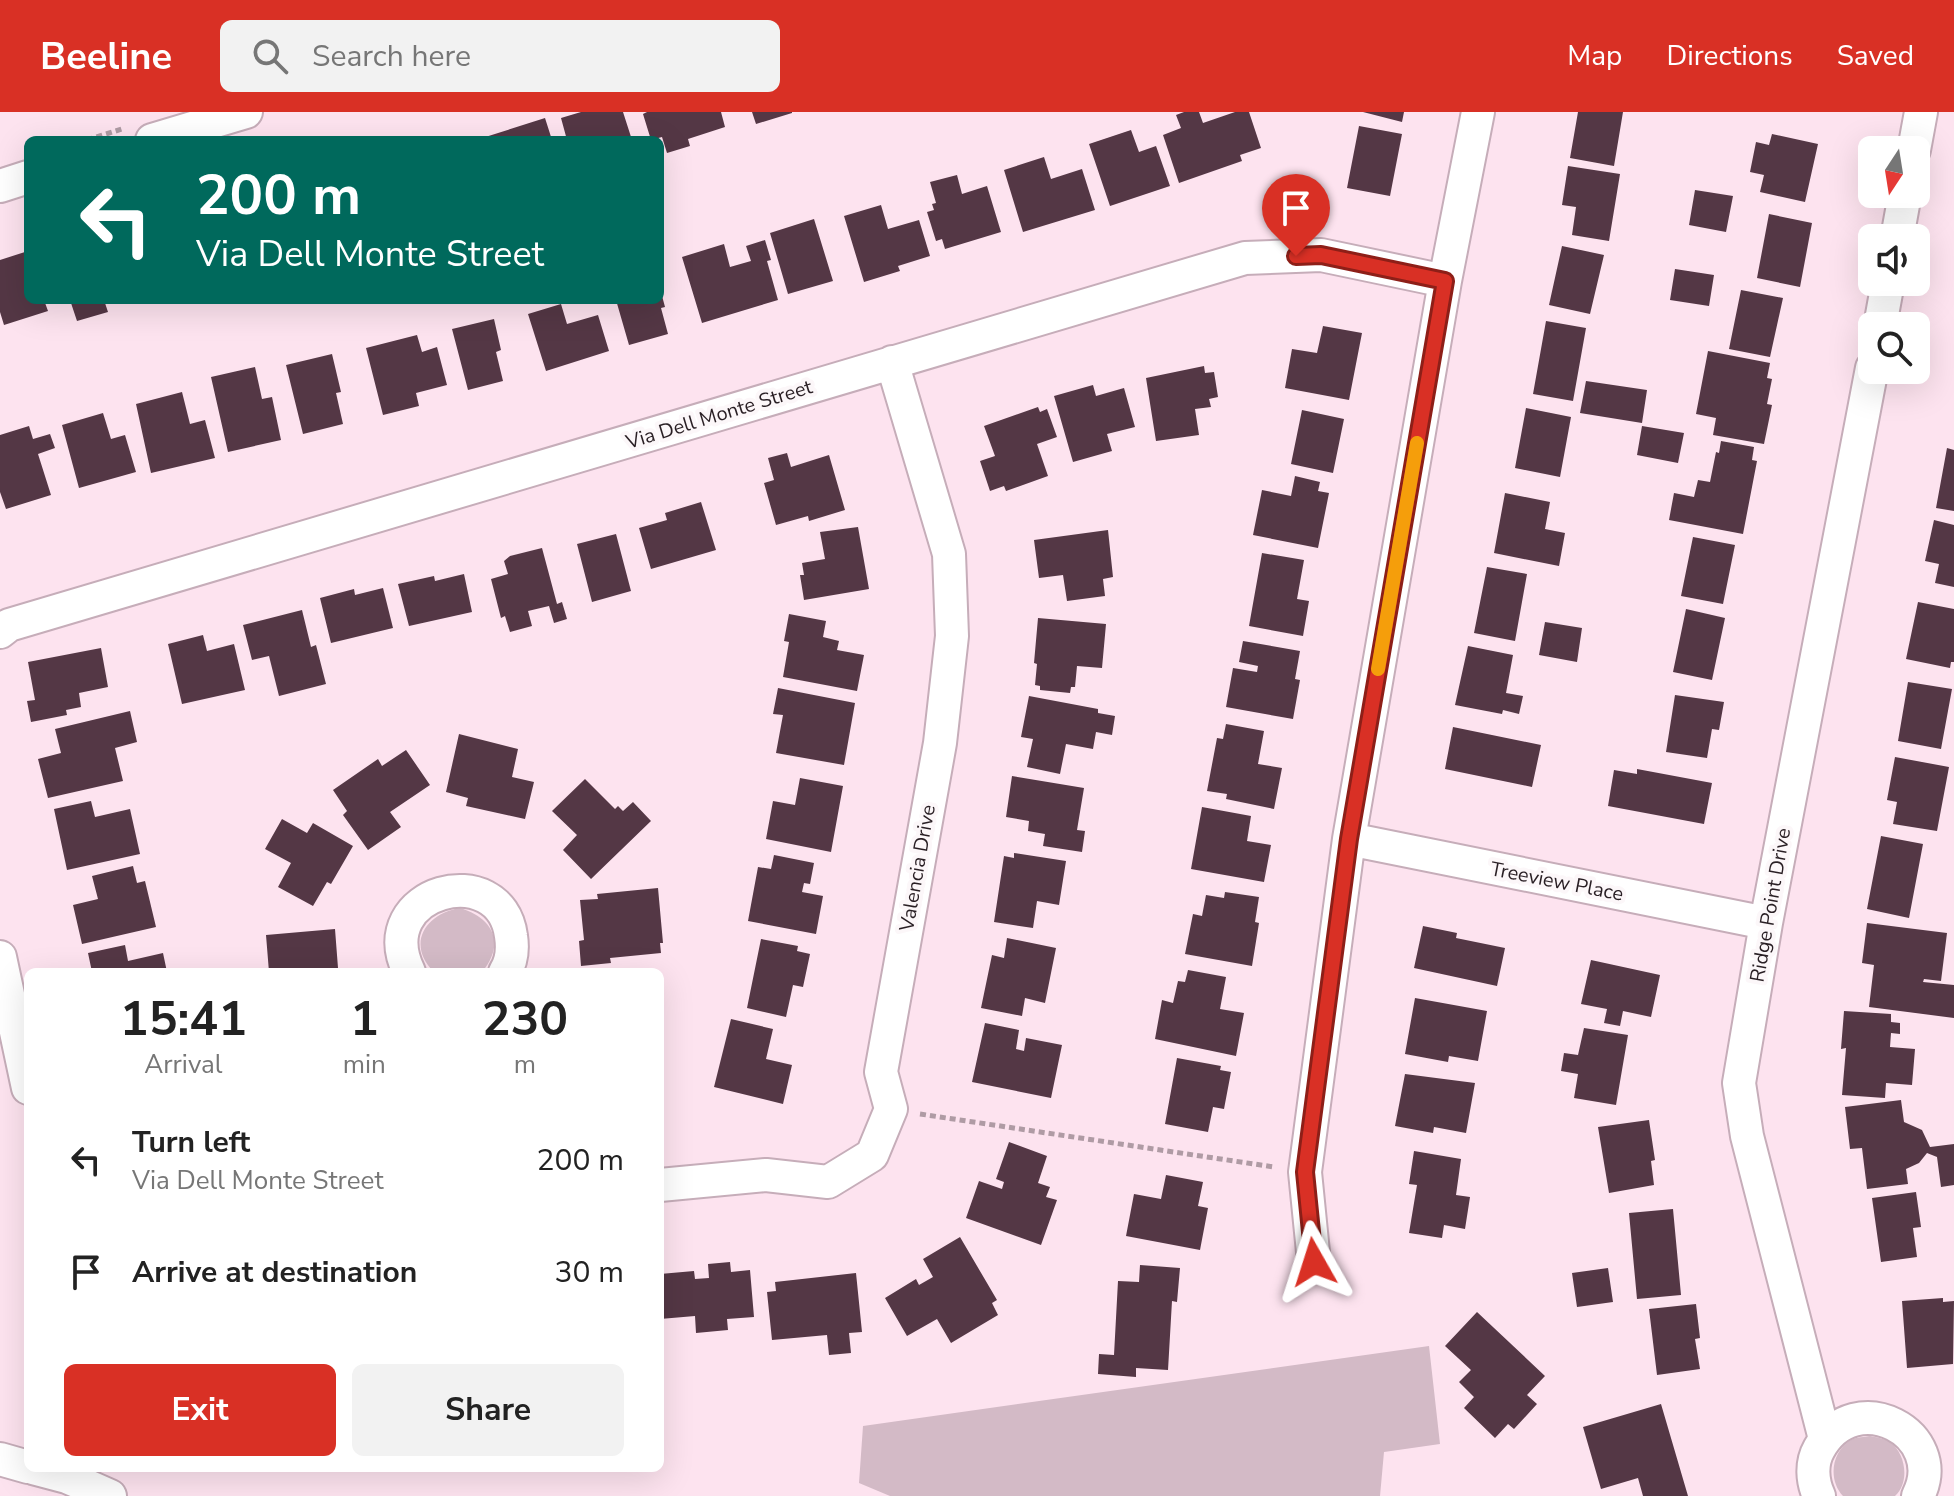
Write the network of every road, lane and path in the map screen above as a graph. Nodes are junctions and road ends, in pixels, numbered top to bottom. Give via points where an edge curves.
1 (246, 112) edge
2 (1478, 112) edge
3 (1921, 112) edge
4 (165, 136) edge
5 (1917, 136) edge
6 (24, 178) edge
7 (0, 186) edge
8 (1445, 281) junction
9 (892, 362) junction
10 (1869, 384) edge
11 (0, 632) edge
12 (1349, 839) junction
13 (1766, 923) junction
14 (0, 957) edge
15 (407, 968) edge
16 (506, 968) edge
17 (24, 1069) edge
18 (891, 1109) junction
19 (1275, 1168) dead end
20 (664, 1185) edge
21 (1314, 1262) dead end
22 (1825, 1439) junction
23 (0, 1459) edge
24 (24, 1465) edge
25 (68, 1473) edge
26 (110, 1496) edge
27 (1819, 1496) edge
28 (1918, 1496) edge

1 - 4 street
2 - 8 street
3 - 5 street
6 - 7 street
8 - 9 street, Via Dell Monte Street via 1321,255 1245,258
8 - 12 street
9 - 11 street, Via Dell Monte Street via 9,625
9 - 18 street, Valencia Drive via 949,554 952,636 940,743 881,1072
10 - 13 street, Ridge Point Drive
12 - 13 street, Treeview Place
12 - 21 street via 1305,1172
13 - 22 street, Ridge Point Drive via 1740,1100
14 - 17 street
15 - 16 street via 401,941 406,923 432,895 450,890 470,891 502,911 513,948
18 - 19 path
18 - 20 street via 872,1155 828,1182 766,1175
22 - 27 street via 1815,1455
22 - 28 street via 1839,1425 1857,1418 1894,1423 1920,1451 1924,1470
23 - 24 street
25 - 26 street

